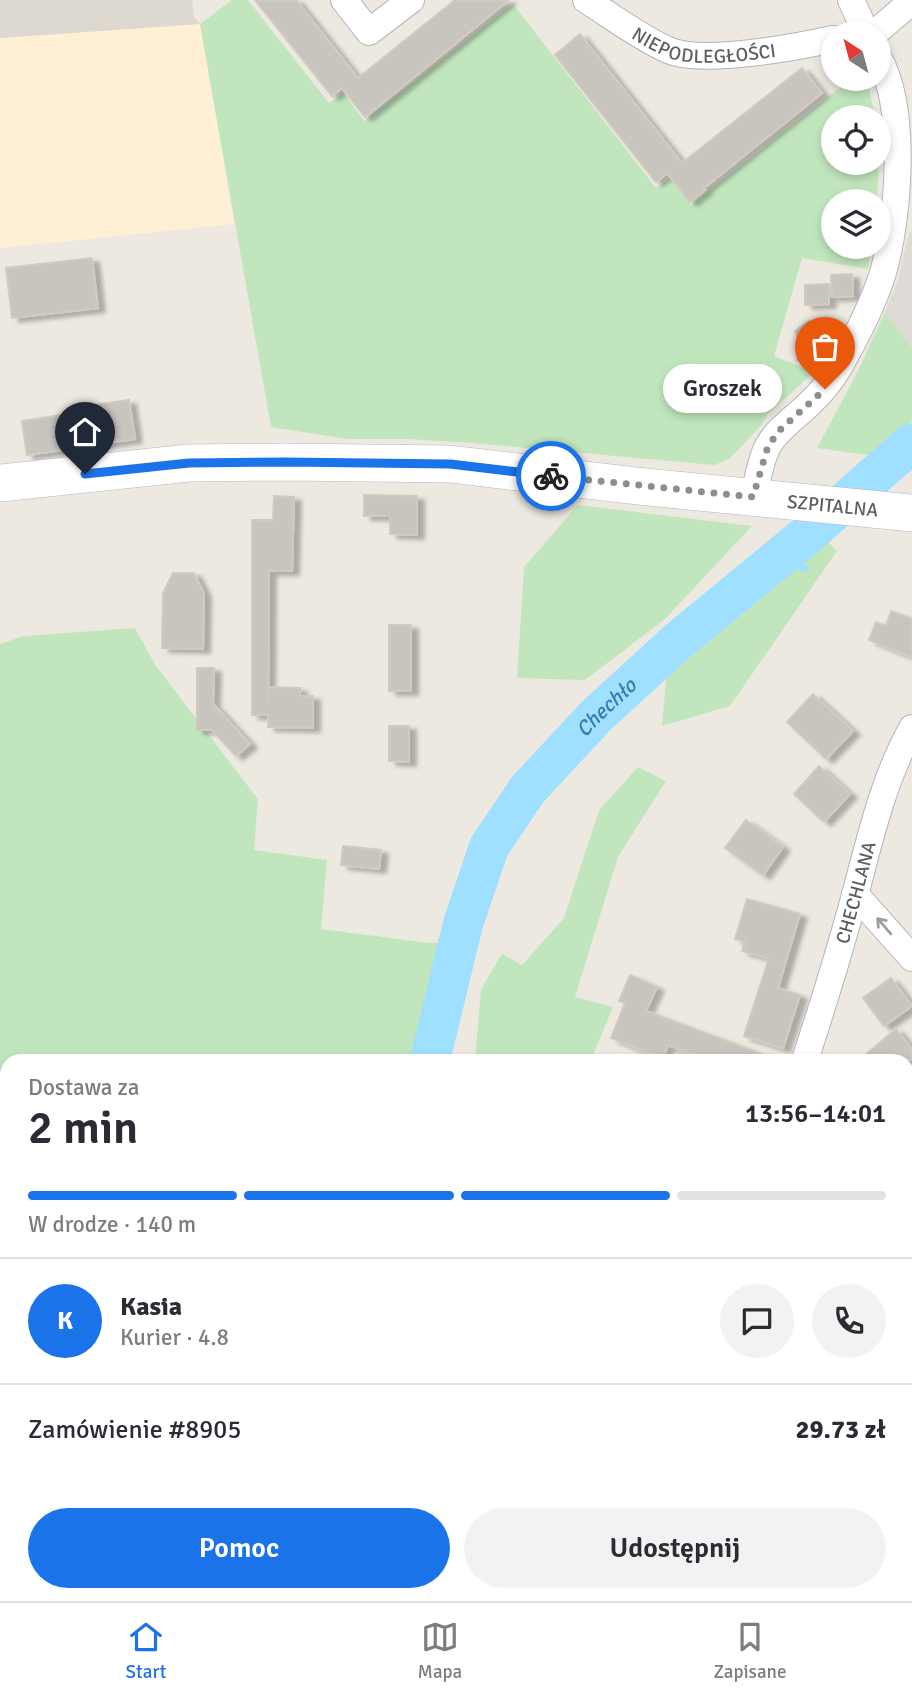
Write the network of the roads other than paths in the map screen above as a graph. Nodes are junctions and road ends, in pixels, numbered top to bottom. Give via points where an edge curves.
1 (344, 0) edge
2 (411, 0) edge
3 (586, 0) edge
4 (851, 0) edge
5 (912, 1) edge
6 (861, 21) edge
7 (888, 21) edge
8 (821, 41) edge
9 (890, 91) edge
10 (0, 483) edge
11 (753, 497) junction
12 (904, 512) edge
13 (909, 741) edge
14 (855, 894) junction
15 (912, 958) edge
16 (814, 1054) edge

1 - 2 street via 369,32
3 - 8 street, NIEPODLEGŁOŚCI via 671,52 722,55
4 - 6 street
5 - 7 street
9 - 11 street via 898,131 895,198 882,274 825,389 768,446
10 - 11 street, SZPITALNA via 189,463 414,463
11 - 12 street, SZPITALNA
13 - 14 street, CHECHLANA via 880,804
15 -> 14 street
14 - 16 street, CHECHLANA

